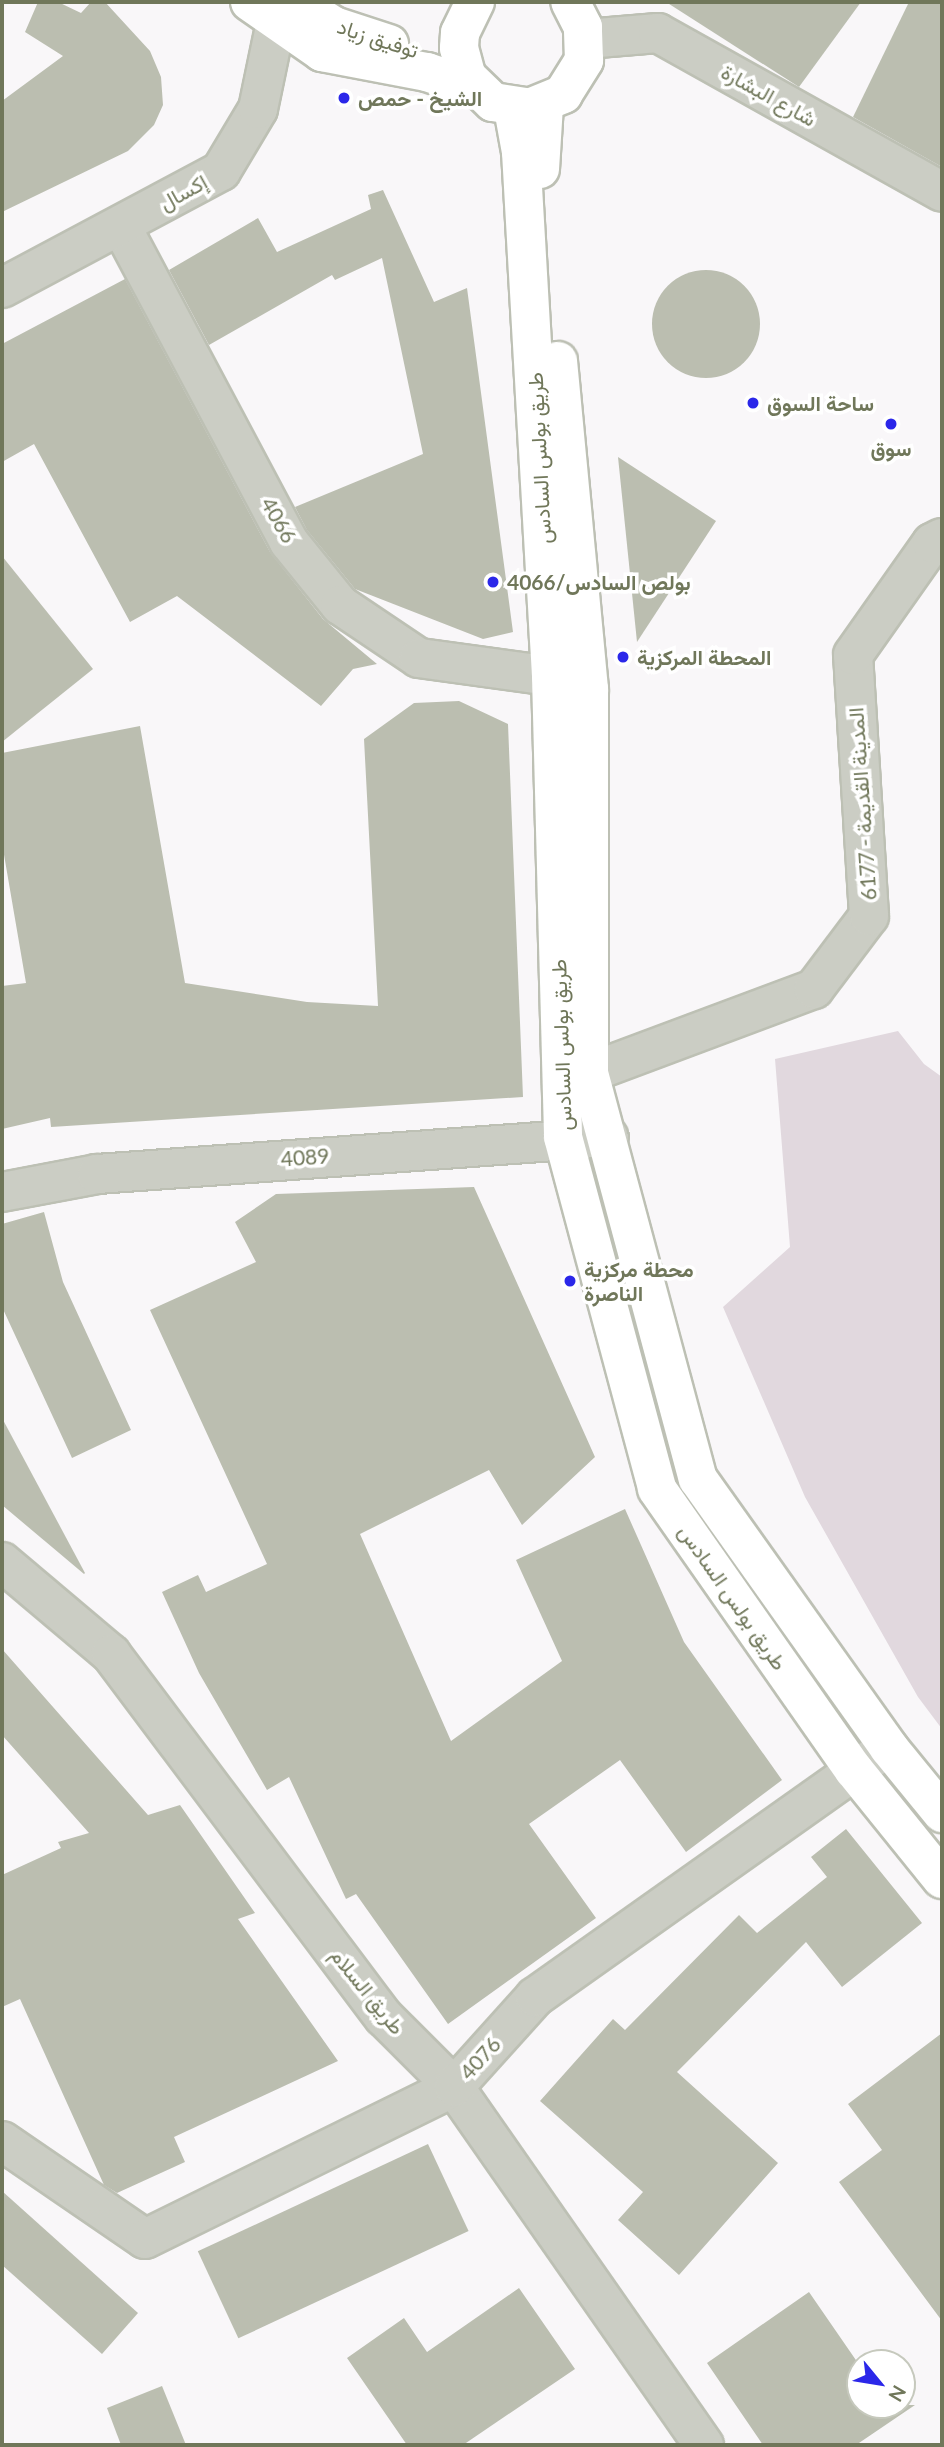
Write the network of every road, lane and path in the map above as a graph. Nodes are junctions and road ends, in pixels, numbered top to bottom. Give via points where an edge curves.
1 (570, 2) edge
2 (274, 9) edge
3 (467, 17) edge
4 (586, 38) junction
5 (476, 89) junction
6 (528, 106) junction
7 (942, 192) edge
8 (121, 226) junction
9 (2, 288) edge
10 (942, 538) edge
11 (551, 676) junction
12 (589, 1073) junction
13 (563, 1137) junction
14 (609, 1137) junction
15 (2, 1192) edge
16 (2, 1562) edge
17 (888, 1748) junction
18 (854, 1770) junction
19 (942, 1813) edge
20 (942, 1879) edge
21 (454, 2087) junction
22 (2, 2141) edge
23 (704, 2445) edge

1 - 4 street
2 - 3 street, توفيق زياد via 425,56
2 - 5 street, توفيق زياد via 322,52 426,72
2 - 8 street, إكسال via 258,109 221,171
3 - 5 street via 461,63
4 - 6 street via 576,79 563,94
4 - 7 street, شارع البشارة via 658,33
5 - 6 street, توفيق زياد via 493,102
6 - 11 street, طريق بولس السادس via 521,152
6 - 12 street, طريق بولس السادس via 538,150 589,690
8 - 9 street, إكسال
8 - 11 street, 4066 via 289,542 340,605 419,658
10 - 12 street, المدينة القديمة - 6177 via 932,543 853,655 869,916 814,989
11 - 13 street, طريق بولس السادس
12 - 14 street, طريق بولس السادس
13 - 14 street, 4089
13 - 15 street, 4089 via 97,1174
13 - 18 street, طريق بولس السادس via 657,1489
14 - 17 street, طريق بولس السادس via 698,1479
16 - 21 street, طريق السلام via 111,1654 384,2017
17 - 18 street, 4076
17 - 19 street, طريق بولس السادس
18 - 20 street, طريق بولس السادس
18 - 21 street, 4076 via 535,1997
21 - 22 street, 4076 via 145,2239
21 - 23 street, طريق السلام

